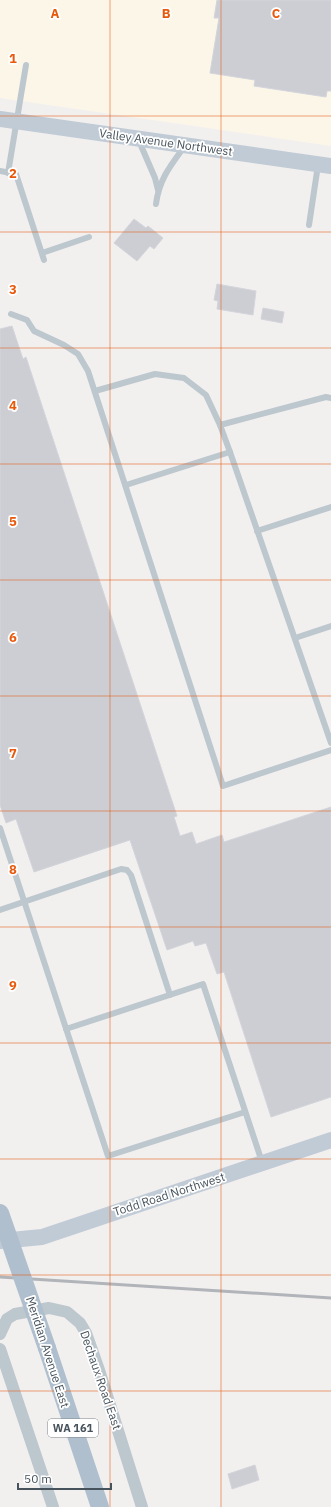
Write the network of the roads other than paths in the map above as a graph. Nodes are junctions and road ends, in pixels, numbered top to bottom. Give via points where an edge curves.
1 (26, 65) dead end
2 (8, 120) edge
3 (138, 138) junction
4 (185, 145) junction
5 (324, 165) edge
6 (0, 172) edge
7 (8, 172) junction
8 (158, 190) junction
9 (156, 204) dead end
10 (309, 225) dead end
11 (89, 237) dead end
12 (42, 253) junction
13 (44, 260) dead end
14 (10, 314) dead end
15 (95, 391) junction
16 (331, 398) edge
17 (220, 425) junction
18 (230, 452) junction
19 (126, 485) junction
20 (331, 507) edge
21 (257, 531) junction
22 (331, 626) edge
23 (295, 638) junction
24 (331, 743) edge
25 (331, 750) edge
26 (0, 828) edge
27 (24, 902) junction
28 (0, 910) edge
29 (170, 995) junction
30 (66, 1029) junction
31 (245, 1112) junction
32 (331, 1140) edge
33 (262, 1163) junction
34 (0, 1212) edge
35 (3, 1240) edge
36 (0, 1334) edge
37 (0, 1349) edge
38 (53, 1507) edge
39 (100, 1507) edge
40 (142, 1507) edge

1 - 2 lane
2 - 3 street, Valley Avenue Northwest
2 - 7 lane
3 - 4 street, Valley Avenue Northwest
3 - 8 lane
4 - 5 street, Valley Avenue Northwest
4 - 8 lane via 163,175
5 - 10 lane
6 - 7 lane
7 - 12 lane via 16,174
8 - 9 lane
11 - 12 lane
12 - 13 lane
14 - 15 lane via 27,320 34,331 78,354
15 - 17 lane via 155,374 184,378 206,395
15 - 19 lane
16 - 17 lane via 326,397
17 - 18 lane
18 - 19 lane
18 - 21 lane
19 - 25 lane via 223,786
20 - 21 lane
21 - 23 lane
22 - 23 lane
23 - 24 lane
26 - 27 lane
27 - 28 lane
27 - 29 lane via 121,869 127,870
27 - 30 lane
29 - 30 lane
29 - 31 lane via 203,984
30 - 31 lane via 108,1156
31 - 33 lane
32 - 33 street, Todd Road Northwest
33 - 35 street, Todd Road Northwest via 42,1236
34 - 39 main road, Meridian Avenue East / WA 161, bridge via 20,1264
36 - 40 street, Dechaux Road East via 7,1319 15,1314 48,1308 67,1312 80,1323 100,1370
37 - 38 street

